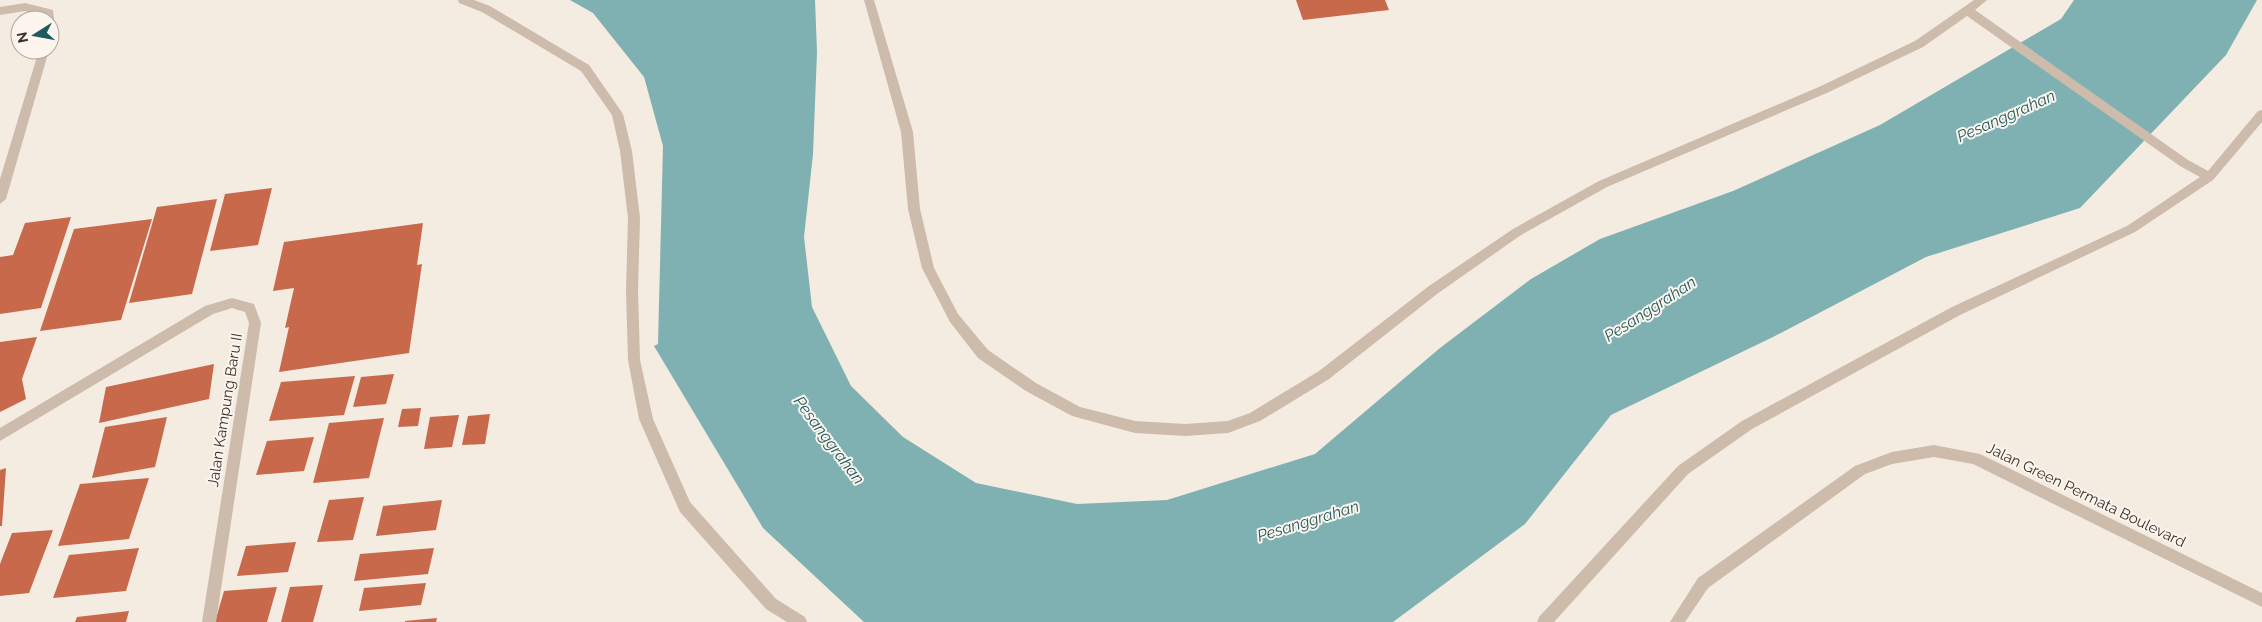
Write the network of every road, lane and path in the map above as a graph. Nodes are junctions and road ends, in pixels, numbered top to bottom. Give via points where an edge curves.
1 (463, 0) edge
2 (869, 0) edge
3 (1982, 0) edge
4 (38, 10) edge
5 (0, 11) edge
6 (1968, 11) junction
7 (41, 60) edge
8 (2262, 114) edge
9 (2209, 177) junction
10 (0, 199) edge
11 (0, 435) edge
12 (2262, 600) edge
13 (210, 622) edge
14 (800, 622) edge
15 (1544, 622) edge
16 (1677, 622) edge

1 - 14 street via 486,9 585,68 617,114 626,151 634,218 634,360 646,418 685,506 770,604
2 - 6 street via 907,132 914,209 928,268 954,318 983,354 1031,387 1077,412 1135,427 1184,430 1228,427 1255,417 1324,375 1433,290 1517,232 1603,184 1825,89 1919,44
3 - 6 street
4 - 5 street via 25,7
6 - 9 street via 2184,163
7 - 10 street
8 - 9 street
9 - 15 street via 2131,229 1956,311 1747,425 1683,470
11 - 13 street, Jalan Kampung Baru II via 210,310 232,303 250,308 255,323
12 - 16 street, Jalan Green Permata Boulevard via 1976,458 1934,451 1892,458 1860,470 1703,583

